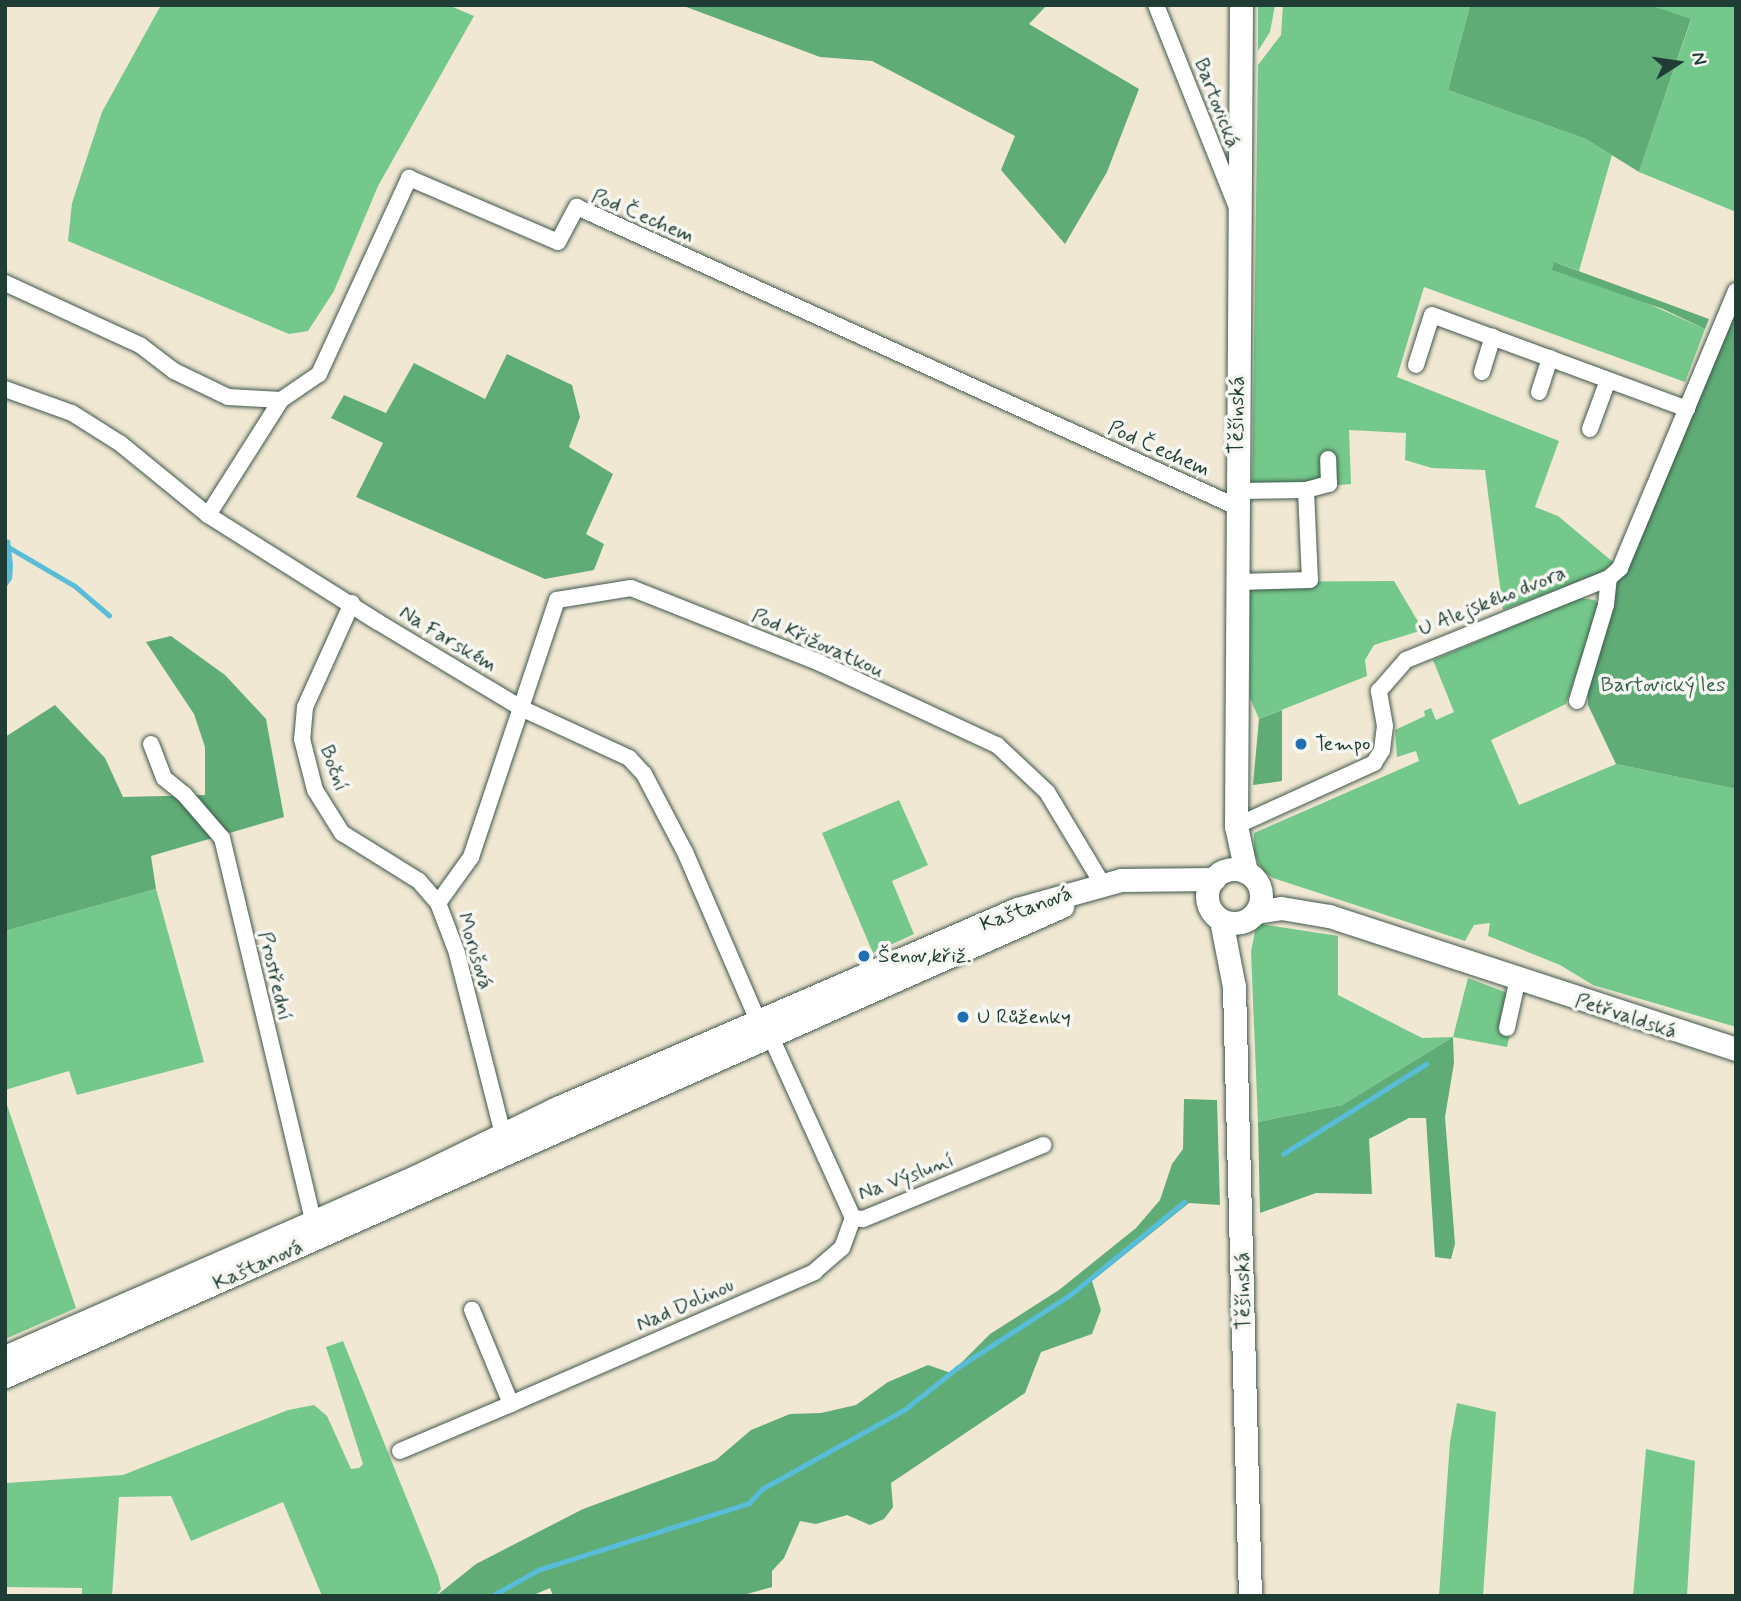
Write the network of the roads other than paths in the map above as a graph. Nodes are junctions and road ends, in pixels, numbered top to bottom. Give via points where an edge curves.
1 (1156, 5) edge
2 (1241, 5) edge
3 (1240, 216) junction
4 (5, 282) edge
5 (1736, 291) edge
6 (1493, 337) junction
7 (1550, 358) junction
8 (1416, 365) dead end
9 (1482, 372) dead end
10 (1608, 380) junction
11 (5, 389) edge
12 (1539, 392) dead end
13 (281, 400) junction
14 (1686, 409) junction
15 (1590, 429) dead end
16 (1328, 459) dead end
17 (1306, 490) junction
18 (1237, 499) junction
19 (208, 514) junction
20 (1609, 578) junction
21 (1237, 582) junction
22 (352, 603) junction
23 (1577, 701) dead end
24 (523, 709) junction
25 (151, 744) dead end
26 (1236, 826) junction
27 (1236, 877) junction
28 (1163, 878) junction
29 (1103, 885) junction
30 (438, 903) junction
31 (1215, 912) junction
32 (1329, 916) junction
33 (1250, 917) junction
34 (1518, 978) junction
35 (1234, 987) junction
36 (764, 1028) junction
37 (1507, 1028) dead end
38 (1736, 1049) edge
39 (506, 1145) junction
40 (1043, 1145) dead end
41 (853, 1218) junction
42 (316, 1230) junction
43 (472, 1310) dead end
44 (5, 1357) edge
45 (5, 1376) edge
46 (511, 1404) junction
47 (400, 1451) dead end
48 (1250, 1596) edge

1 - 3 street, Bartovická
2 - 3 main road, Těšínská
3 - 18 main road, Těšínská
4 - 13 street via 140,345 174,371 228,397
5 - 14 street
6 - 7 street
6 - 8 street via 1432,315
6 - 9 street
7 - 10 street
7 - 12 street
10 - 14 street
10 - 15 street
11 - 19 street, Na Farském via 72,413 102,431
13 - 18 street, Pod Čechem via 319,374 409,178 558,242 578,207
13 - 19 street, Pod Čechem
14 - 20 street via 1629,550
16 - 17 street via 1329,484
17 - 18 street
17 - 21 street via 1310,580
18 - 21 main road, Těšínská
19 - 22 street, Na Farském
20 - 23 street via 1606,605
20 - 26 street, U Alejského dvora via 1406,660 1379,691 1385,726 1382,750 1374,763
21 - 26 main road, Těšínská
22 - 24 street, Na Farském
22 - 30 street, Boční via 305,707 302,739 315,790 342,833 419,881
24 - 29 street, Pod Křižovatkou via 558,600 631,588 820,663 997,745 1047,792
24 - 30 street, Morušová via 471,857
24 - 36 street, Na Farském via 629,758 644,774 685,852
25 - 42 street, Prostřední via 164,778 222,838
26 - 27 main road, Těšínská
27 - 28 main road, Kaštanová
27 - 31 main road
27 - 32 main road, Petřvaldská
27 - 33 main road, Těšínská via 1261,899
28 - 29 main road, Kaštanová
28 - 31 main road
29 - 36 main road, Kaštanová via 1017,909
30 - 39 street, Morušová via 457,953
31 - 33 main road, Petřvaldská
31 - 35 main road, Těšínská
32 - 33 main road, Petřvaldská via 1281,908
32 - 34 main road, Petřvaldská
33 - 35 main road, Těšínská
34 - 37 street
34 - 38 main road, Petřvaldská
35 - 48 main road, Těšínská
36 - 39 main road, Kaštanová via 557,1108
36 - 41 street, Na Výsluní
39 - 42 main road, Kaštanová
40 - 41 street, Na Výsluní via 863,1219
41 - 46 street, Nad Dolinou via 842,1248 814,1272
42 - 44 main road, Kaštanová
42 - 45 main road, Kaštanová
43 - 46 street
46 - 47 street, Nad Dolinou

